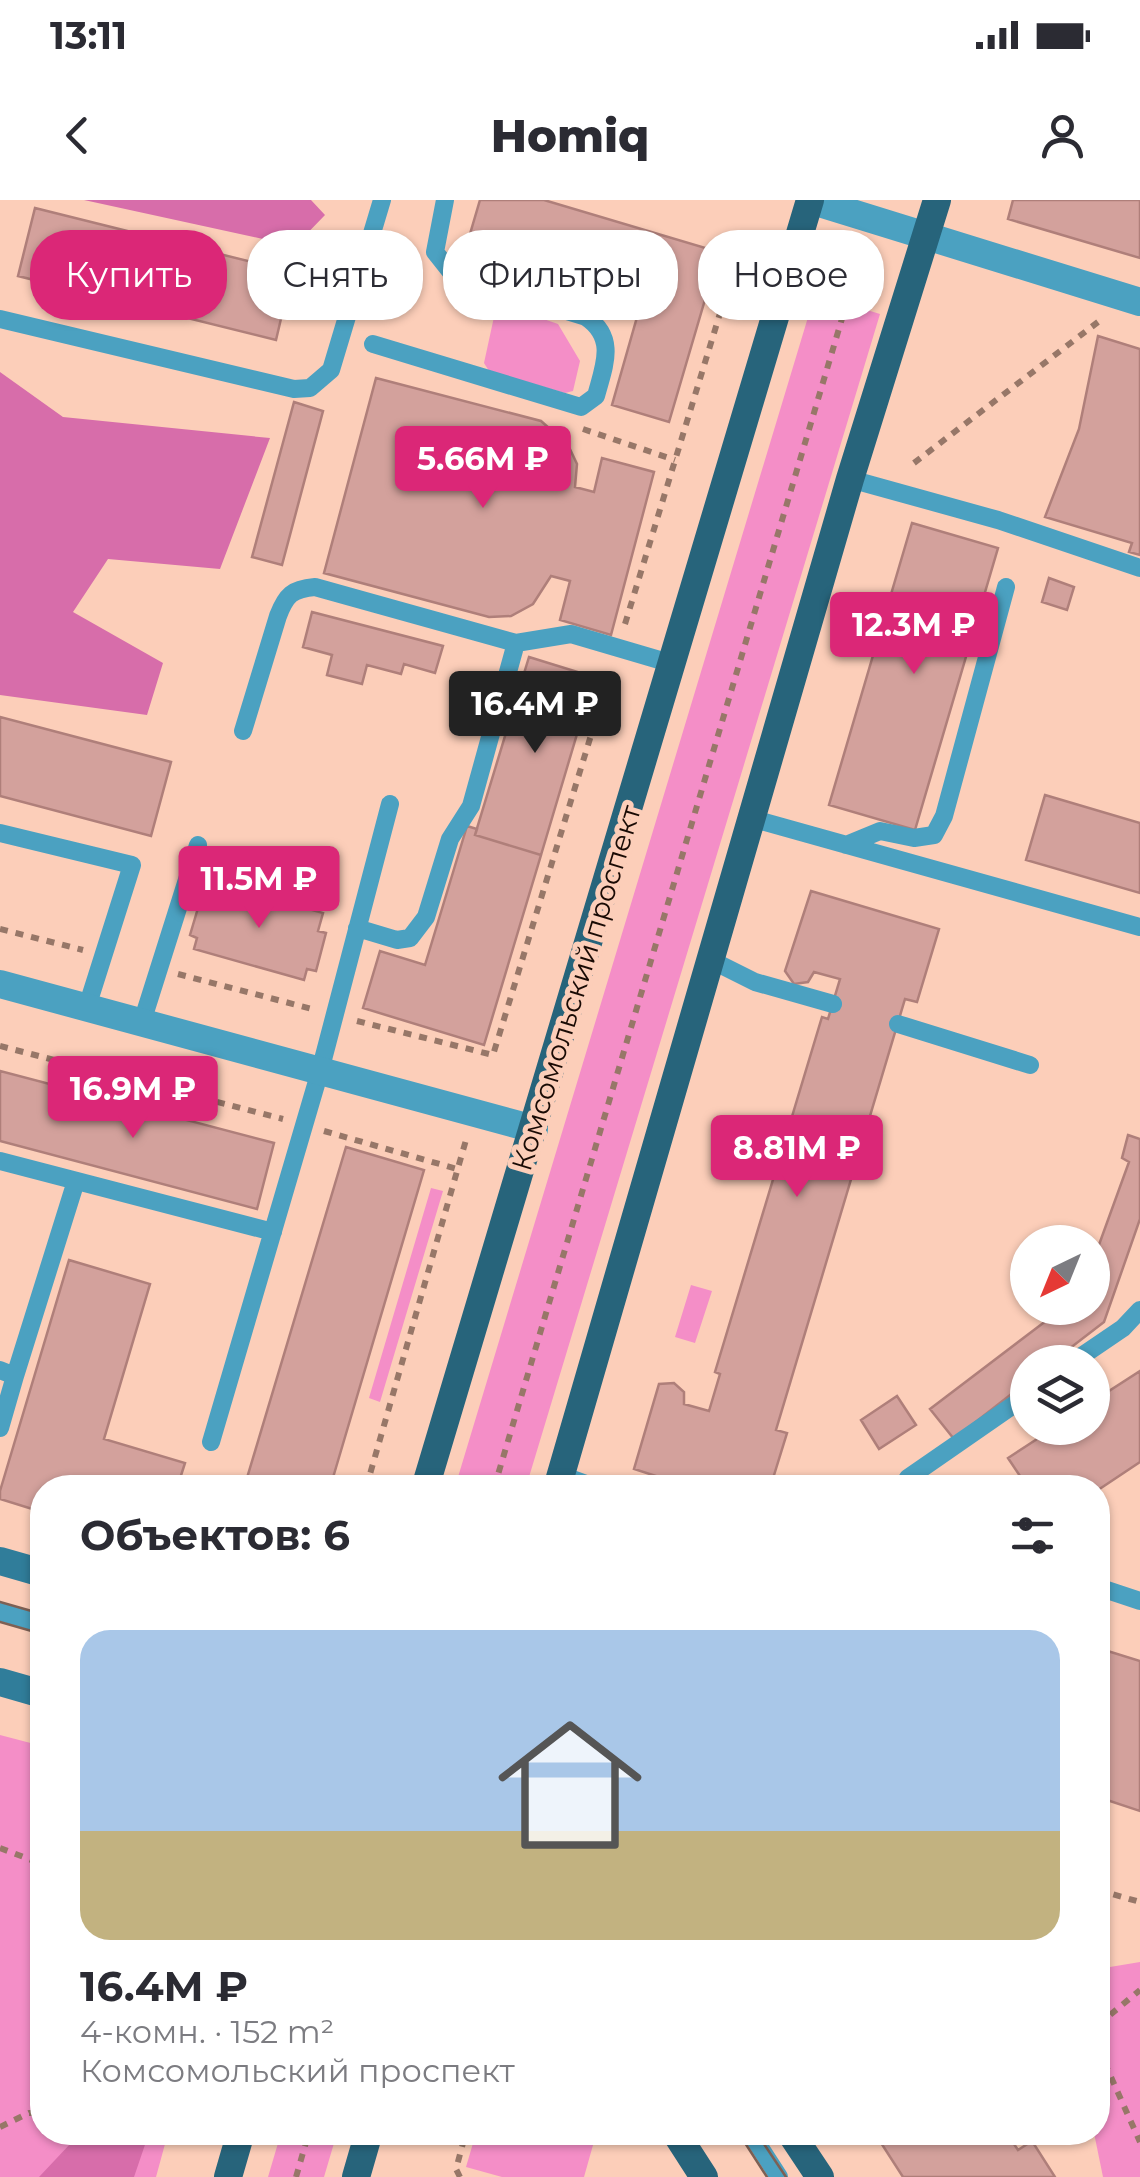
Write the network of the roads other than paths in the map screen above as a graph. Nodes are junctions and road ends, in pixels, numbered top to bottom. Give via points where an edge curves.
1 (382, 200) edge
2 (445, 200) edge
3 (810, 200) edge
4 (937, 200) edge
5 (927, 236) junction
6 (1140, 302) edge
7 (0, 320) edge
8 (373, 344) dead end
9 (850, 479) junction
10 (1140, 568) edge
11 (1006, 588) dead end
12 (516, 643) junction
13 (672, 664) junction
14 (243, 732) dead end
15 (390, 804) dead end
16 (754, 819) junction
17 (0, 833) edge
18 (198, 845) dead end
19 (846, 845) junction
20 (1140, 927) edge
21 (357, 928) junction
22 (713, 962) junction
23 (0, 984) edge
24 (833, 1004) dead end
25 (87, 1008) junction
26 (142, 1022) junction
27 (898, 1024) dead end
28 (1030, 1065) dead end
29 (320, 1070) junction
30 (534, 1129) junction
31 (0, 1161) edge
32 (76, 1181) junction
33 (273, 1232) junction
34 (1140, 1310) edge
35 (1098, 1345) edge
36 (8, 1373) edge
37 (1010, 1407) edge
38 (0, 1428) edge
39 (211, 1442) dead end
40 (429, 1475) edge
41 (561, 1475) edge
42 (912, 1475) edge
43 (0, 1561) edge
44 (30, 1570) edge
45 (1110, 1591) edge
46 (1140, 1601) edge
47 (0, 1612) edge
48 (30, 1621) edge
49 (0, 1682) edge
50 (30, 1691) edge
51 (237, 2145) edge
52 (365, 2145) edge
53 (683, 2145) edge
54 (758, 2145) edge
55 (799, 2145) edge
56 (228, 2177) edge
57 (356, 2177) edge
58 (704, 2177) edge
59 (779, 2177) edge
60 (820, 2177) edge

1 - 7 lane via 331,370 310,388
2 - 8 lane via 435,252 454,276 599,326 606,354 596,396 581,406
3 - 5 street
3 - 13 main road, Комсомольский проспект
4 - 5 main road
5 - 6 street
5 - 9 main road
9 - 10 lane
9 - 16 main road
11 - 19 lane via 934,835 880,830
12 - 13 lane via 571,634
12 - 14 lane via 314,586 296,588 278,616
12 - 21 lane via 471,806 450,840 418,931 396,940
13 - 30 main road, Комсомольский проспект
15 - 21 lane
16 - 19 lane
16 - 22 main road
17 - 25 lane via 132,865
18 - 26 lane
19 - 20 lane
21 - 29 lane
22 - 24 lane via 755,982
22 - 41 main road
23 - 25 street
25 - 26 street
26 - 29 street
27 - 28 lane
29 - 30 street
29 - 33 lane
30 - 40 main road, Комсомольский проспект
31 - 32 lane
32 - 33 lane
32 - 36 lane
33 - 39 lane
34 - 35 lane
36 - 38 lane
37 - 42 lane
43 - 44 main road
45 - 46 lane
47 - 48 lane
49 - 50 main road
51 - 56 main road
52 - 57 main road
53 - 58 main road
54 - 59 lane
55 - 60 main road

